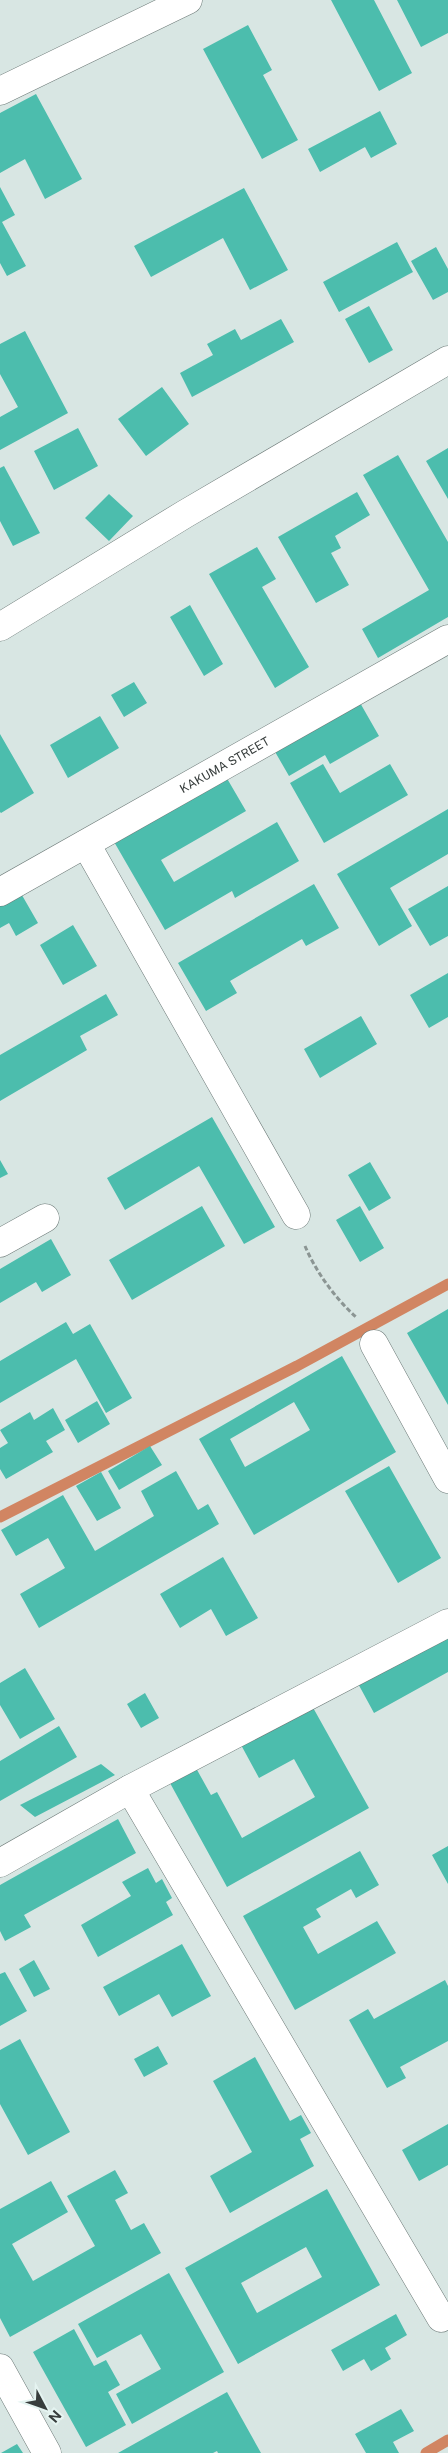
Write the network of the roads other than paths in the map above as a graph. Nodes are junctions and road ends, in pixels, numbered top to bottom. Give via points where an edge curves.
1 (188, 0) edge
2 (0, 91) edge
3 (448, 360) edge
4 (0, 627) edge
5 (448, 640) edge
6 (86, 844) junction
7 (0, 892) edge
8 (296, 1215) road end
9 (45, 1218) dead end
10 (0, 1243) edge
11 (374, 1344) dead end
12 (448, 1479) edge
13 (448, 1624) edge
14 (130, 1789) junction
15 (0, 1863) edge
16 (446, 2322) edge
17 (0, 2368) edge
18 (47, 2453) edge

1 - 2 street
3 - 4 street
5 - 6 street, KAKUMA STREET
6 - 7 street, KAKUMA STREET
6 - 8 street
9 - 10 street
11 - 12 street
13 - 14 street
14 - 15 street
14 - 16 street
17 - 18 street

